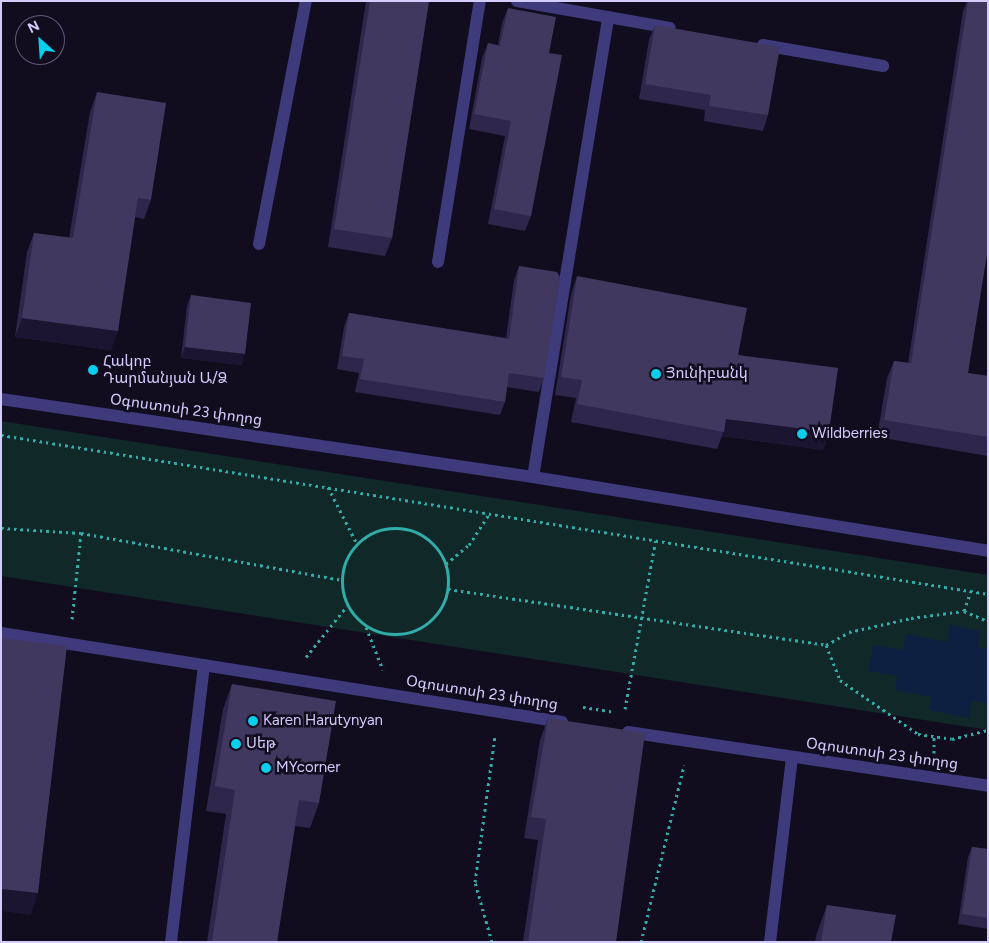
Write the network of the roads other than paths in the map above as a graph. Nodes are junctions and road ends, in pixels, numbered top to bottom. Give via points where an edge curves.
1 (306, 1) edge
2 (480, 1) edge
3 (517, 1) edge
4 (608, 17) junction
5 (687, 31) edge
6 (746, 42) edge
7 (883, 66) dead end
8 (259, 244) dead end
9 (438, 262) dead end
10 (1, 399) edge
11 (533, 477) junction
12 (988, 551) edge
13 (1, 633) edge
14 (204, 665) junction
15 (574, 724) edge
16 (617, 731) edge
17 (792, 758) junction
18 (988, 786) edge
19 (171, 942) edge
20 (770, 942) edge

1 - 8 street
2 - 9 street
3 - 4 street
4 - 5 street
4 - 11 street
6 - 7 street
10 - 11 street, Օգոստոսի 23 փողոց
11 - 12 street, Օգոստոսի 23 փողոց
13 - 14 street, Օգոստոսի 23 փողոց
14 - 15 street, Օգոստոսի 23 փողոց
14 - 19 street
16 - 17 street, Օգոստոսի 23 փողոց
17 - 18 street, Օգոստոսի 23 փողոց
17 - 20 street

